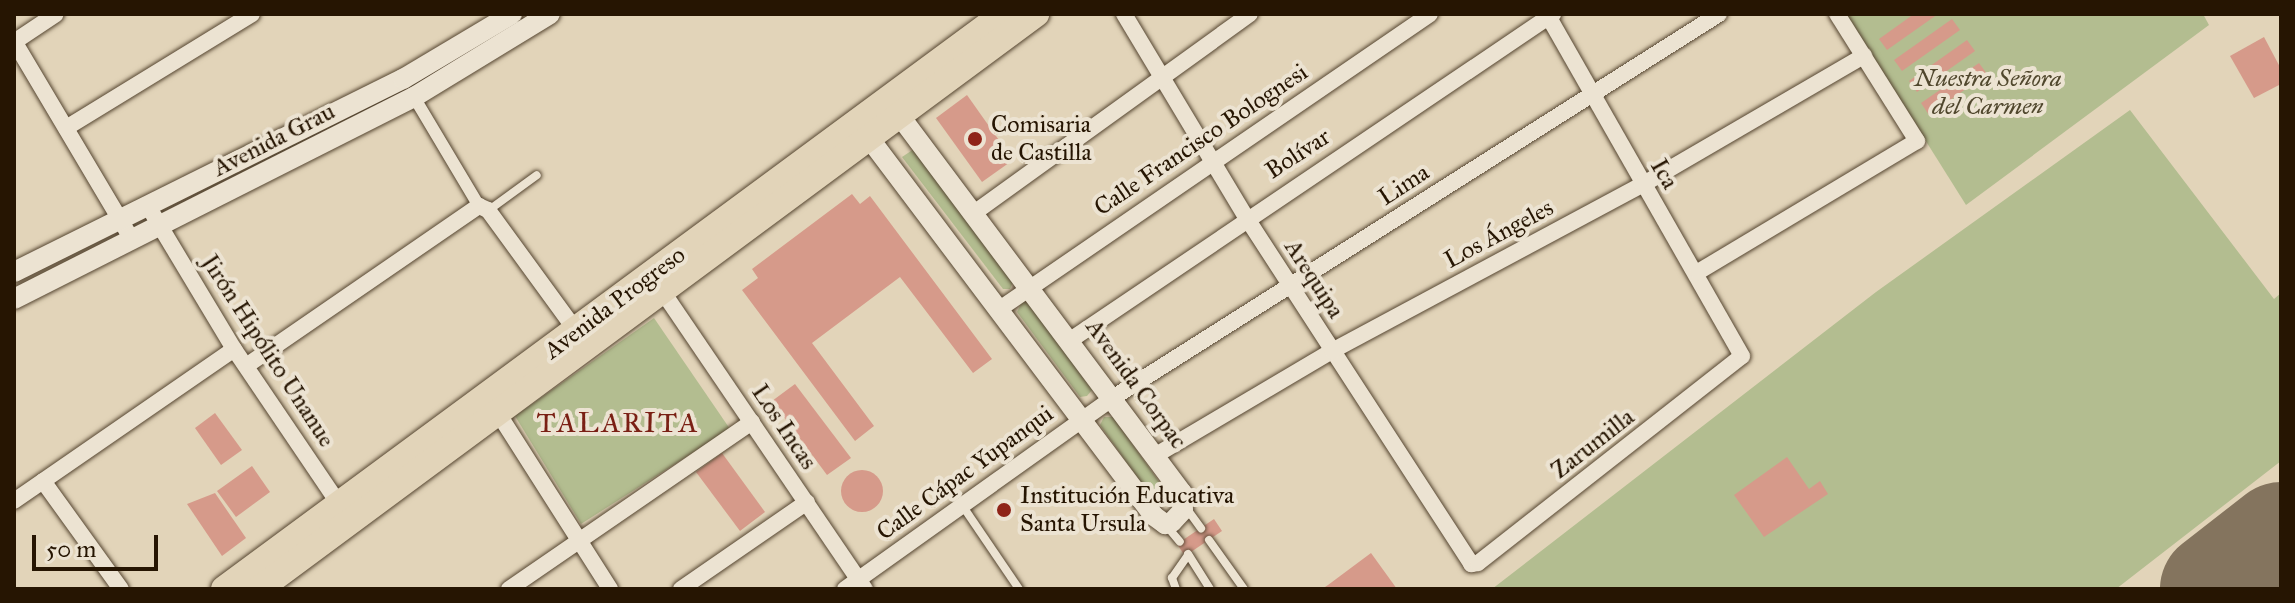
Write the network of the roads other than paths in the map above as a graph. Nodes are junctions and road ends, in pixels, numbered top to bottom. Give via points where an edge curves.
1 (56, 14) edge
2 (252, 14) edge
3 (512, 14) edge
4 (550, 14) edge
5 (1003, 14) edge
6 (1036, 14) edge
7 (1124, 14) edge
8 (1250, 14) edge
9 (1430, 14) edge
10 (1719, 14) edge
11 (1837, 14) edge
12 (1550, 15) edge
13 (14, 41) edge
14 (1864, 56) junction
15 (1165, 78) junction
16 (1590, 93) junction
17 (414, 97) junction
18 (893, 107) junction
19 (66, 128) junction
20 (863, 130) junction
21 (1214, 158) junction
22 (537, 175) dead end
23 (1642, 185) junction
24 (148, 206) junction
25 (483, 208) junction
26 (974, 213) junction
27 (1246, 217) junction
28 (118, 221) junction
29 (159, 226) junction
30 (132, 240) junction
31 (14, 272) edge
32 (1698, 272) junction
33 (1031, 287) junction
34 (1290, 287) junction
35 (663, 292) junction
36 (14, 299) edge
37 (1001, 308) junction
38 (577, 332) junction
39 (1072, 339) junction
40 (234, 349) junction
41 (1332, 351) junction
42 (1742, 356) joint
43 (246, 366) junction
44 (1114, 397) junction
45 (498, 413) junction
46 (1083, 418) junction
47 (752, 422) junction
48 (1156, 455) junction
49 (43, 481) junction
50 (14, 501) edge
51 (807, 502) junction
52 (962, 505) junction
53 (1184, 505) junction
54 (346, 512) junction
55 (1165, 524) junction
56 (1201, 528) dead end
57 (579, 537) junction
58 (1209, 540) dead end
59 (1180, 542) dead end
60 (1471, 564) joint
61 (856, 586) edge
62 (121, 589) edge
63 (224, 589) edge
64 (259, 589) edge
65 (509, 589) edge
66 (610, 589) edge
67 (681, 589) edge
68 (1019, 589) edge
69 (1176, 589) edge
70 (1210, 589) edge
71 (1244, 589) edge

1 - 13 street
2 - 19 street
3 - 24 street, Avenida Grau via 403,79
4 - 17 street, Avenida Grau
5 - 18 main road, Avenida Progreso
6 - 18 main road, Avenida Progreso
7 - 15 street, Arequipa
8 - 15 street
9 - 21 street, Calle Francisco Bolognesi
10 - 16 street, Lima
11 - 14 street
12 - 16 street, Ica
12 - 27 street, Bolívar
13 - 19 street
14 - 23 street, Los Ángeles
14 - 32 street via 1917,141
15 - 21 street, Arequipa
15 - 26 street
16 - 23 street, Ica
16 - 34 street, Lima
17 - 25 street
17 - 29 street, Avenida Grau
18 - 20 main road, Avenida Progreso
18 - 26 street, Avenida Corpac
19 - 28 street
20 - 35 main road, Avenida Progreso
20 - 37 street
20 - 38 main road, Avenida Progreso
21 - 27 street, Arequipa
21 - 33 street, Calle Francisco Bolognesi
22 - 25 lane
23 - 32 street, Ica
23 - 41 street, Los Ángeles
24 - 28 street, Avenida Grau
24 - 29 street, Jirón Hipólito Unanue
25 - 38 street
25 - 43 street
26 - 33 street, Avenida Corpac
27 - 34 street, Arequipa
27 - 39 street, Bolívar
28 - 30 street
28 - 31 street, Avenida Grau
29 - 30 street, Avenida Grau
29 - 40 street, Jirón Hipólito Unanue
30 - 36 street, Avenida Grau
32 - 42 street, Ica
33 - 37 street, Calle Francisco Bolognesi
33 - 39 street, Avenida Corpac
34 - 41 street, Arequipa
34 - 44 street, Lima
35 - 45 main road, Avenida Progreso
35 - 47 street, Los Incas
37 - 46 street
38 - 54 main road, Avenida Progreso
39 - 44 street, Avenida Corpac
40 - 43 street, Jirón Hipólito Unanue
40 - 49 street
41 - 48 street, Los Ángeles
41 - 60 street, Arequipa
42 - 60 street, Zarumilla
43 - 54 street, Jirón Hipólito Unanue
44 - 46 street, Calle Cápac Yupanqui
44 - 48 street, Avenida Corpac
45 - 54 main road, Avenida Progreso
45 - 57 street
46 - 52 street, Calle Cápac Yupanqui
46 - 55 street
47 - 51 street, Los Incas
47 - 57 street
48 - 53 street, Avenida Corpac via 1182,493
49 - 50 street
49 - 62 street
51 - 61 street, Los Incas
51 - 67 street
52 - 61 street, Calle Cápac Yupanqui
52 - 68 lane
53 - 55 street via 1178,518
53 - 56 lane
54 - 63 main road, Avenida Progreso
54 - 64 main road, Avenida Progreso
55 - 59 lane
57 - 65 street
57 - 66 street
58 - 71 lane
69 - 70 lane via 1172,578 1188,554

